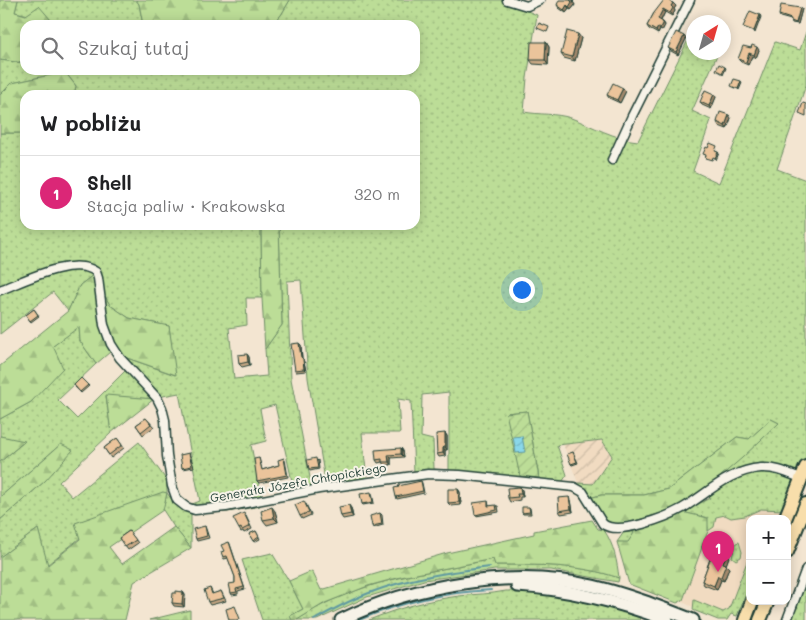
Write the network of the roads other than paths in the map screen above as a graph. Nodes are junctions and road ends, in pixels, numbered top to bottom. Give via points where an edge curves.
1 (507, 0) edge
2 (540, 0) edge
3 (690, 0) edge
4 (612, 160) dead end
5 (0, 290) edge
6 (804, 473) edge
7 (806, 504) edge
8 (787, 515) edge
9 (791, 542) edge
10 (806, 569) edge
11 (473, 583) junction
12 (750, 605) edge
13 (766, 605) edge
14 (744, 619) edge
15 (341, 620) edge
16 (667, 620) edge
17 (693, 620) edge
18 (760, 620) edge
19 (787, 620) edge

1 - 2 street via 527,6
3 - 4 street
5 - 6 street, Generała Józefa Chłopickiego via 64,268 85,266 96,272 110,344 157,398 165,420 172,486 177,500 195,510 415,474 439,474 574,486 583,492 601,522 608,527 621,528 681,509 716,485 743,472 760,468
6 - 8 main road
7 - 9 main road
10 - 19 street
11 - 15 main road via 404,596
11 - 16 main road via 570,592 620,603
11 - 17 main road via 498,579 558,580 633,597
12 - 14 main road
13 - 18 main road

